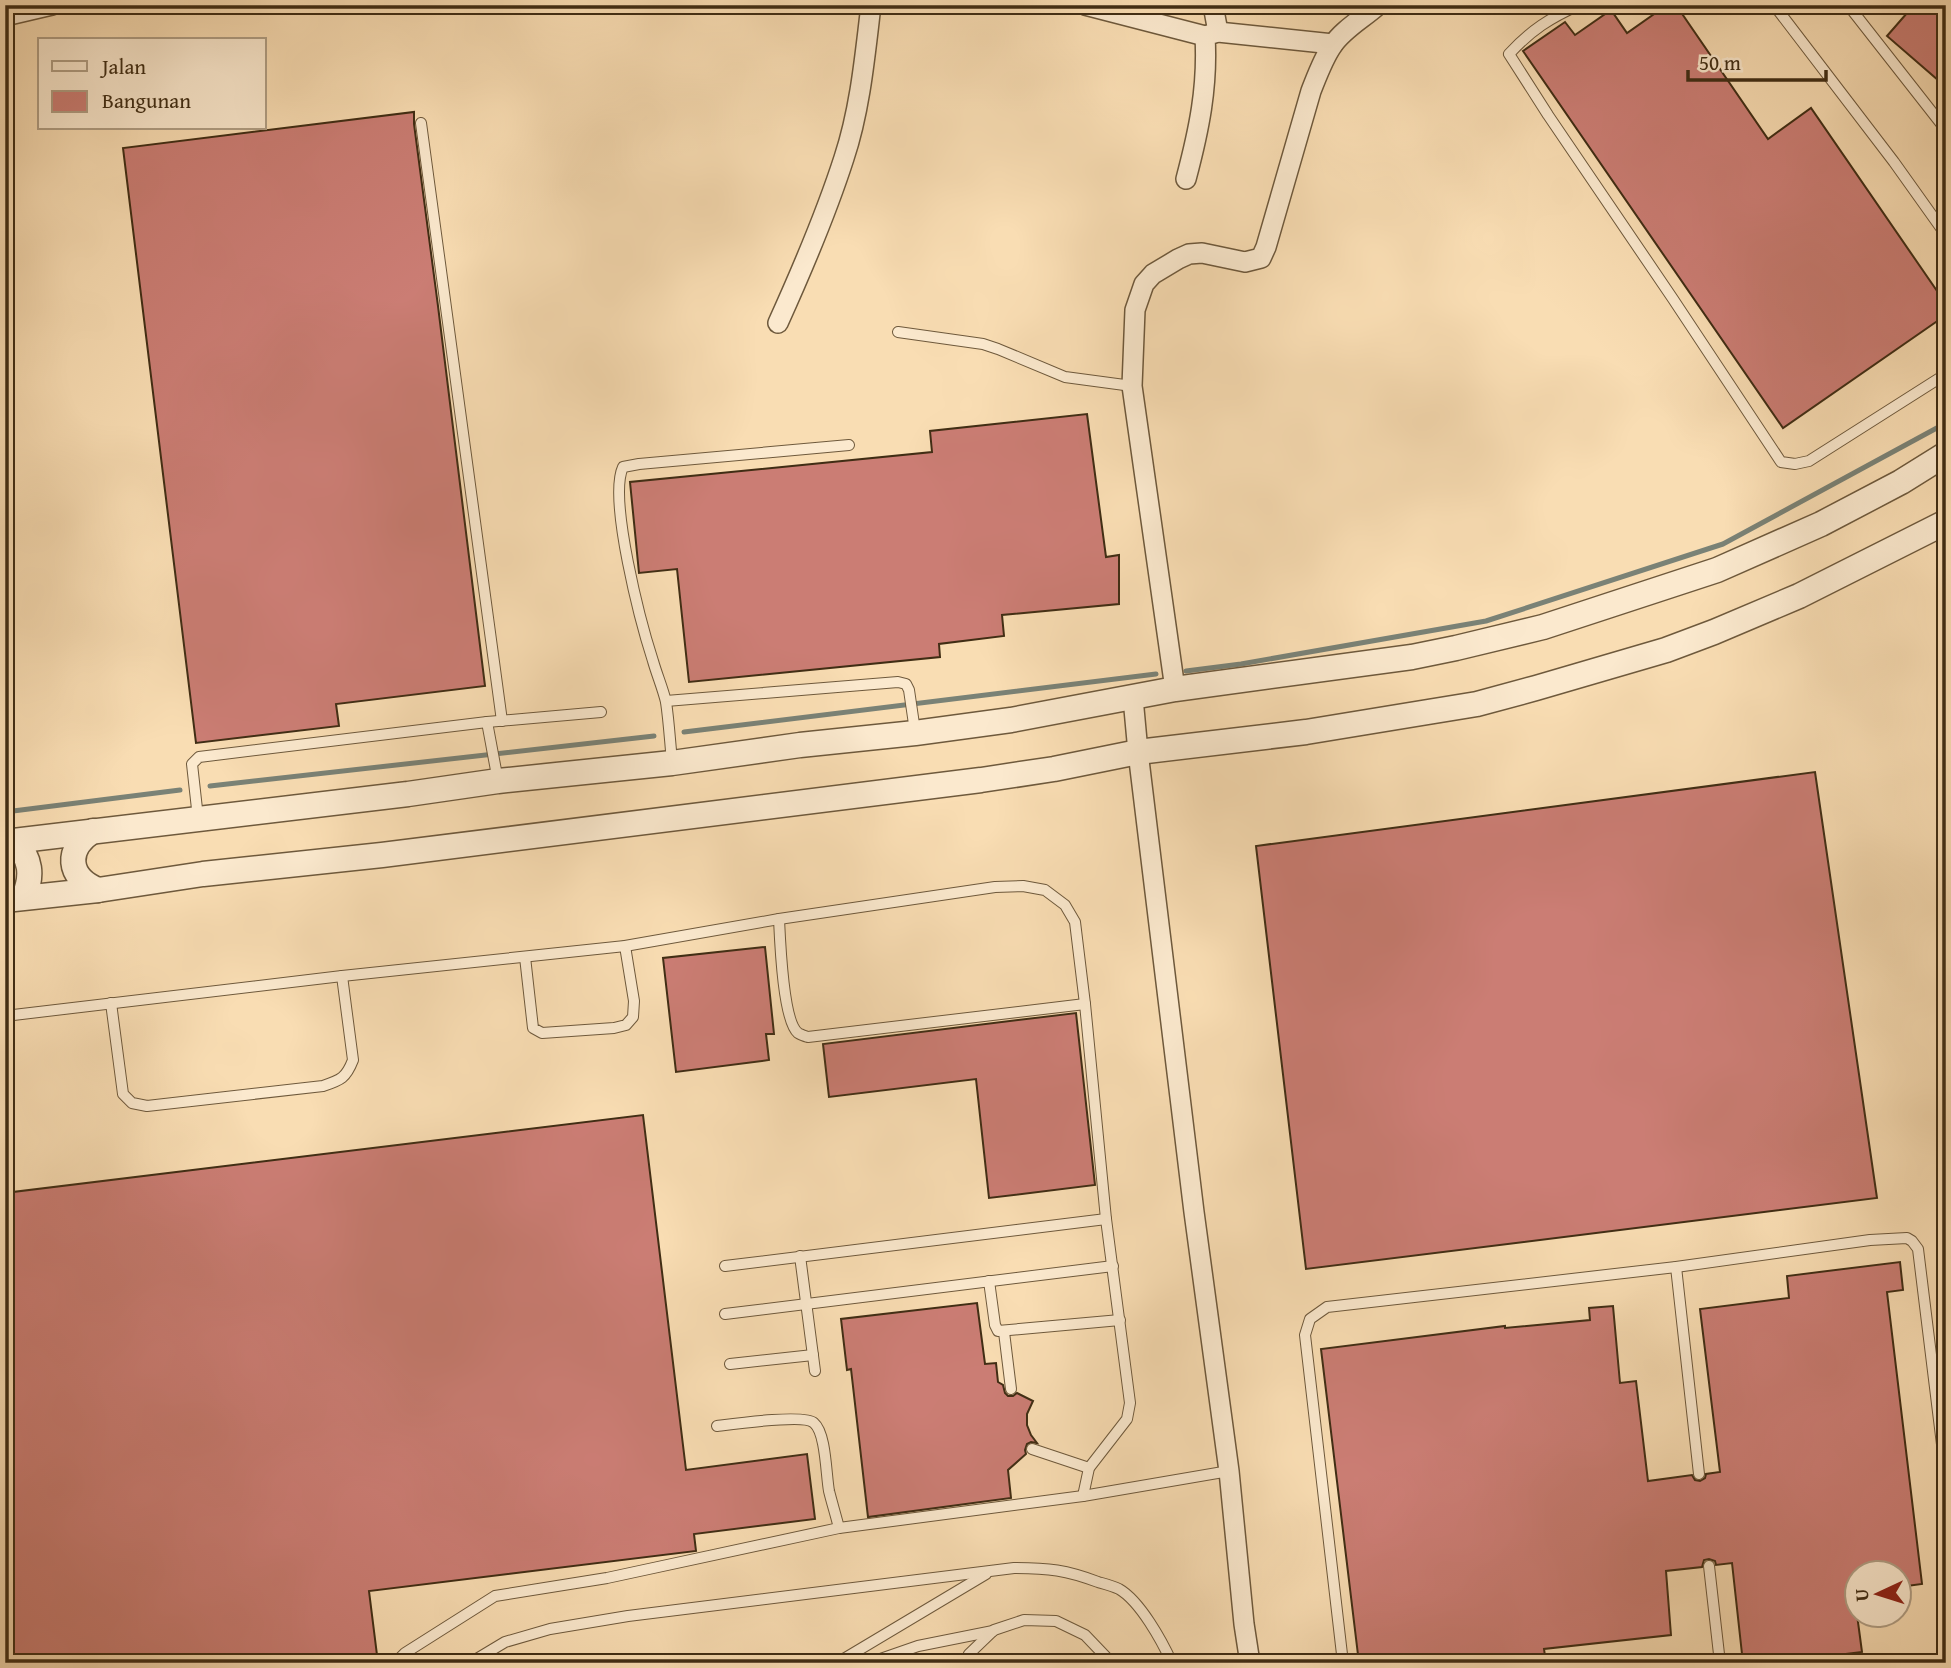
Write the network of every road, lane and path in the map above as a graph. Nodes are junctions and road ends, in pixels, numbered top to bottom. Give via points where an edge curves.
1 (52, 5) edge
2 (871, 5) edge
3 (1085, 5) edge
4 (1213, 5) edge
5 (1378, 5) edge
6 (1579, 5) edge
7 (1774, 5) edge
8 (1848, 5) edge
9 (5, 16) edge
10 (1211, 34) junction
11 (1333, 44) junction
12 (421, 123) dead end
13 (1946, 130) edge
14 (1186, 179) dead end
15 (1946, 235) edge
16 (778, 323) dead end
17 (898, 332) dead end
18 (1946, 374) edge
19 (1132, 386) junction
20 (849, 445) dead end
21 (1946, 454) edge
22 (1942, 533) edge
23 (1174, 690) junction
24 (1133, 698) junction
25 (666, 701) junction
26 (601, 712) dead end
27 (502, 721) junction
28 (487, 722) junction
29 (914, 723) junction
30 (1138, 752) junction
31 (672, 763) junction
32 (496, 772) junction
33 (198, 819) junction
34 (93, 831) junction
35 (10, 841) edge
36 (98, 890) junction
37 (15, 898) edge
38 (779, 919) junction
39 (625, 946) junction
40 (525, 957) junction
41 (342, 976) junction
42 (111, 1003) junction
43 (1085, 1004) junction
44 (5, 1016) edge
45 (1106, 1219) junction
46 (800, 1256) junction
47 (725, 1266) dead end
48 (1112, 1266) junction
49 (1676, 1266) junction
50 (989, 1282) junction
51 (807, 1304) junction
52 (725, 1314) dead end
53 (1120, 1320) junction
54 (1004, 1332) junction
55 (813, 1355) junction
56 (730, 1364) dead end
57 (815, 1371) dead end
58 (1011, 1389) dead end
59 (717, 1426) dead end
60 (1032, 1449) dead end
61 (1089, 1468) junction
62 (1229, 1471) junction
63 (1699, 1475) dead end
64 (1946, 1477) edge
65 (1083, 1496) junction
66 (839, 1528) junction
67 (1709, 1566) dead end
68 (992, 1571) junction
69 (994, 1630) junction
70 (395, 1663) edge
71 (470, 1663) edge
72 (836, 1663) edge
73 (869, 1663) edge
74 (965, 1663) edge
75 (1109, 1663) edge
76 (1172, 1663) edge
77 (1250, 1663) edge
78 (1343, 1663) edge
79 (1720, 1663) edge

1 - 9 street
2 - 16 street via 845,158
3 - 10 street
4 - 10 street
5 - 11 street
6 - 18 lane via 1527,34 1508,54 1781,462 1809,461
7 - 15 lane
8 - 13 lane
10 - 11 street
10 - 14 street via 1200,126
11 - 19 street via 1311,91 1261,258 1245,261 1189,254 1153,274 1144,284 1135,310
12 - 27 lane
17 - 19 lane via 983,344 1065,377
19 - 23 street
20 - 25 lane via 623,467 618,489 624,545
21 - 23 street via 1821,524 1717,570 1543,627 1412,657
22 - 30 street via 1714,632 1536,688 1476,704 1306,732
23 - 24 street
24 - 29 street via 1011,720
24 - 30 street
25 - 29 lane via 898,682 906,684
25 - 31 lane
26 - 27 lane
27 - 28 lane
28 - 32 lane
28 - 33 lane via 199,757 192,764
29 - 31 street
30 - 36 street via 968,782
30 - 62 street
31 - 32 street
32 - 33 street via 408,794
33 - 34 street
34 - 35 street
34 - 36 street via 82,838 73,862 77,875
35 - 37 street via 23,850 30,873 29,886
36 - 37 street
38 - 39 lane
38 - 43 lane via 995,887 1045,890 1065,905 1075,922
38 - 43 lane via 793,1025 798,1034 808,1037
39 - 40 lane
39 - 40 lane via 633,1017 614,1028 542,1033 533,1028
40 - 41 lane
41 - 42 lane
41 - 42 lane via 353,1060 339,1081 323,1086 147,1106 132,1103 123,1094
42 - 44 lane
43 - 45 lane
45 - 46 lane
45 - 48 lane
46 - 47 lane
46 - 51 lane
48 - 50 lane
48 - 53 lane
49 - 63 lane
49 - 64 lane via 1882,1238 1912,1241 1918,1249
49 - 78 lane via 1327,1307 1310,1319 1305,1335
50 - 51 lane
50 - 54 lane via 995,1325
51 - 52 lane
51 - 55 lane
53 - 54 lane
53 - 61 lane via 1130,1403 1127,1419
54 - 58 lane
55 - 56 lane
55 - 57 lane
59 - 66 lane via 795,1419 816,1423
60 - 61 lane
61 - 65 lane
62 - 65 lane
62 - 77 street
65 - 66 lane
66 - 70 lane via 607,1578 495,1596
67 - 79 lane
68 - 71 lane via 550,1629 505,1642
68 - 72 lane
68 - 76 lane via 1048,1568 1121,1590 1152,1624
69 - 73 lane via 918,1646
69 - 74 lane
69 - 75 lane via 1024,1620 1056,1621 1085,1635

